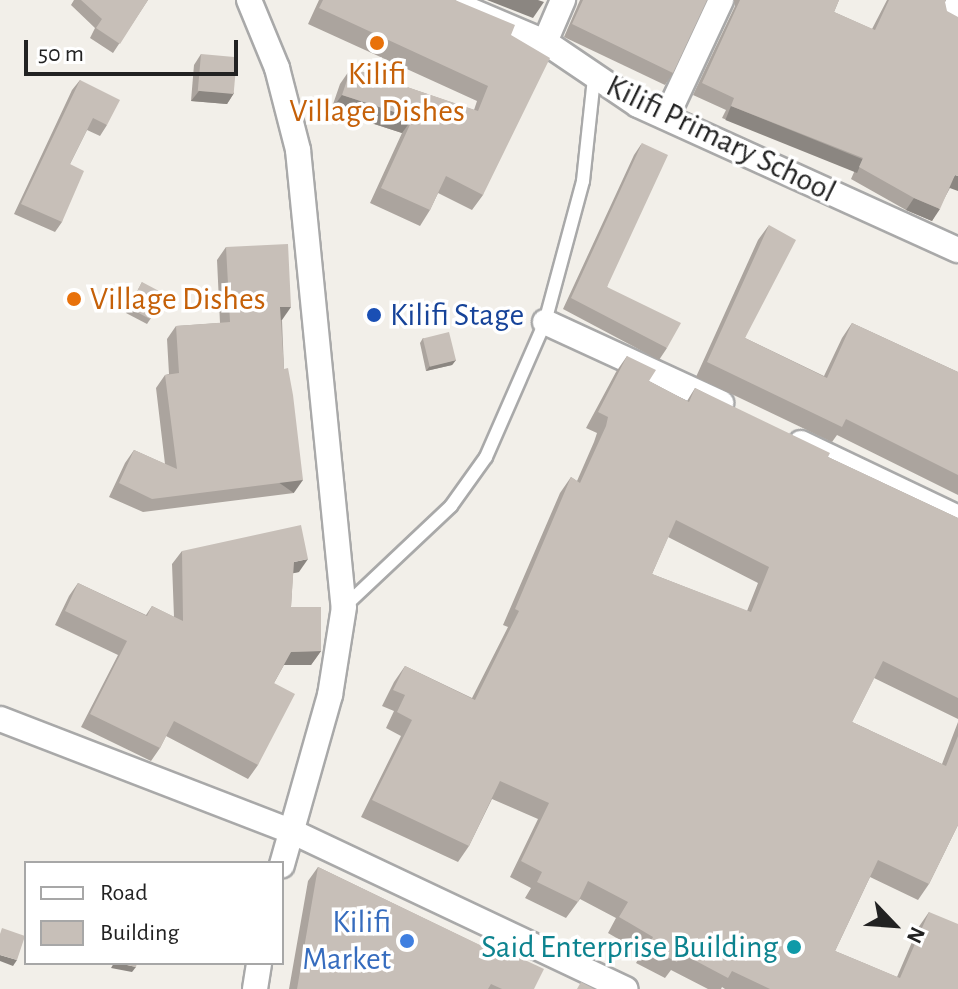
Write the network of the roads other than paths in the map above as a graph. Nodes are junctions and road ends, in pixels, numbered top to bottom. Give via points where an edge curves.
1 (249, 0) edge
2 (446, 0) edge
3 (563, 0) edge
4 (721, 0) edge
5 (545, 42) junction
6 (594, 78) junction
7 (667, 116) junction
8 (958, 250) edge
9 (545, 322) junction
10 (744, 414) edge
11 (774, 429) edge
12 (958, 518) edge
13 (344, 607) junction
14 (0, 719) edge
15 (291, 831) junction
16 (283, 861) edge
17 (259, 965) edge
18 (255, 989) edge
19 (626, 989) edge

1 - 13 street via 277,68 298,150
2 - 5 street, Kilifi Primary School
3 - 5 street
4 - 7 street
5 - 6 street, Kilifi Primary School
6 - 7 street, Kilifi Primary School
6 - 9 lane via 583,181
7 - 8 street, Kilifi Primary School
9 - 10 street
9 - 13 lane via 469,486
11 - 12 street
13 - 15 street via 330,695
14 - 15 street
15 - 16 street
15 - 19 street
17 - 18 street

